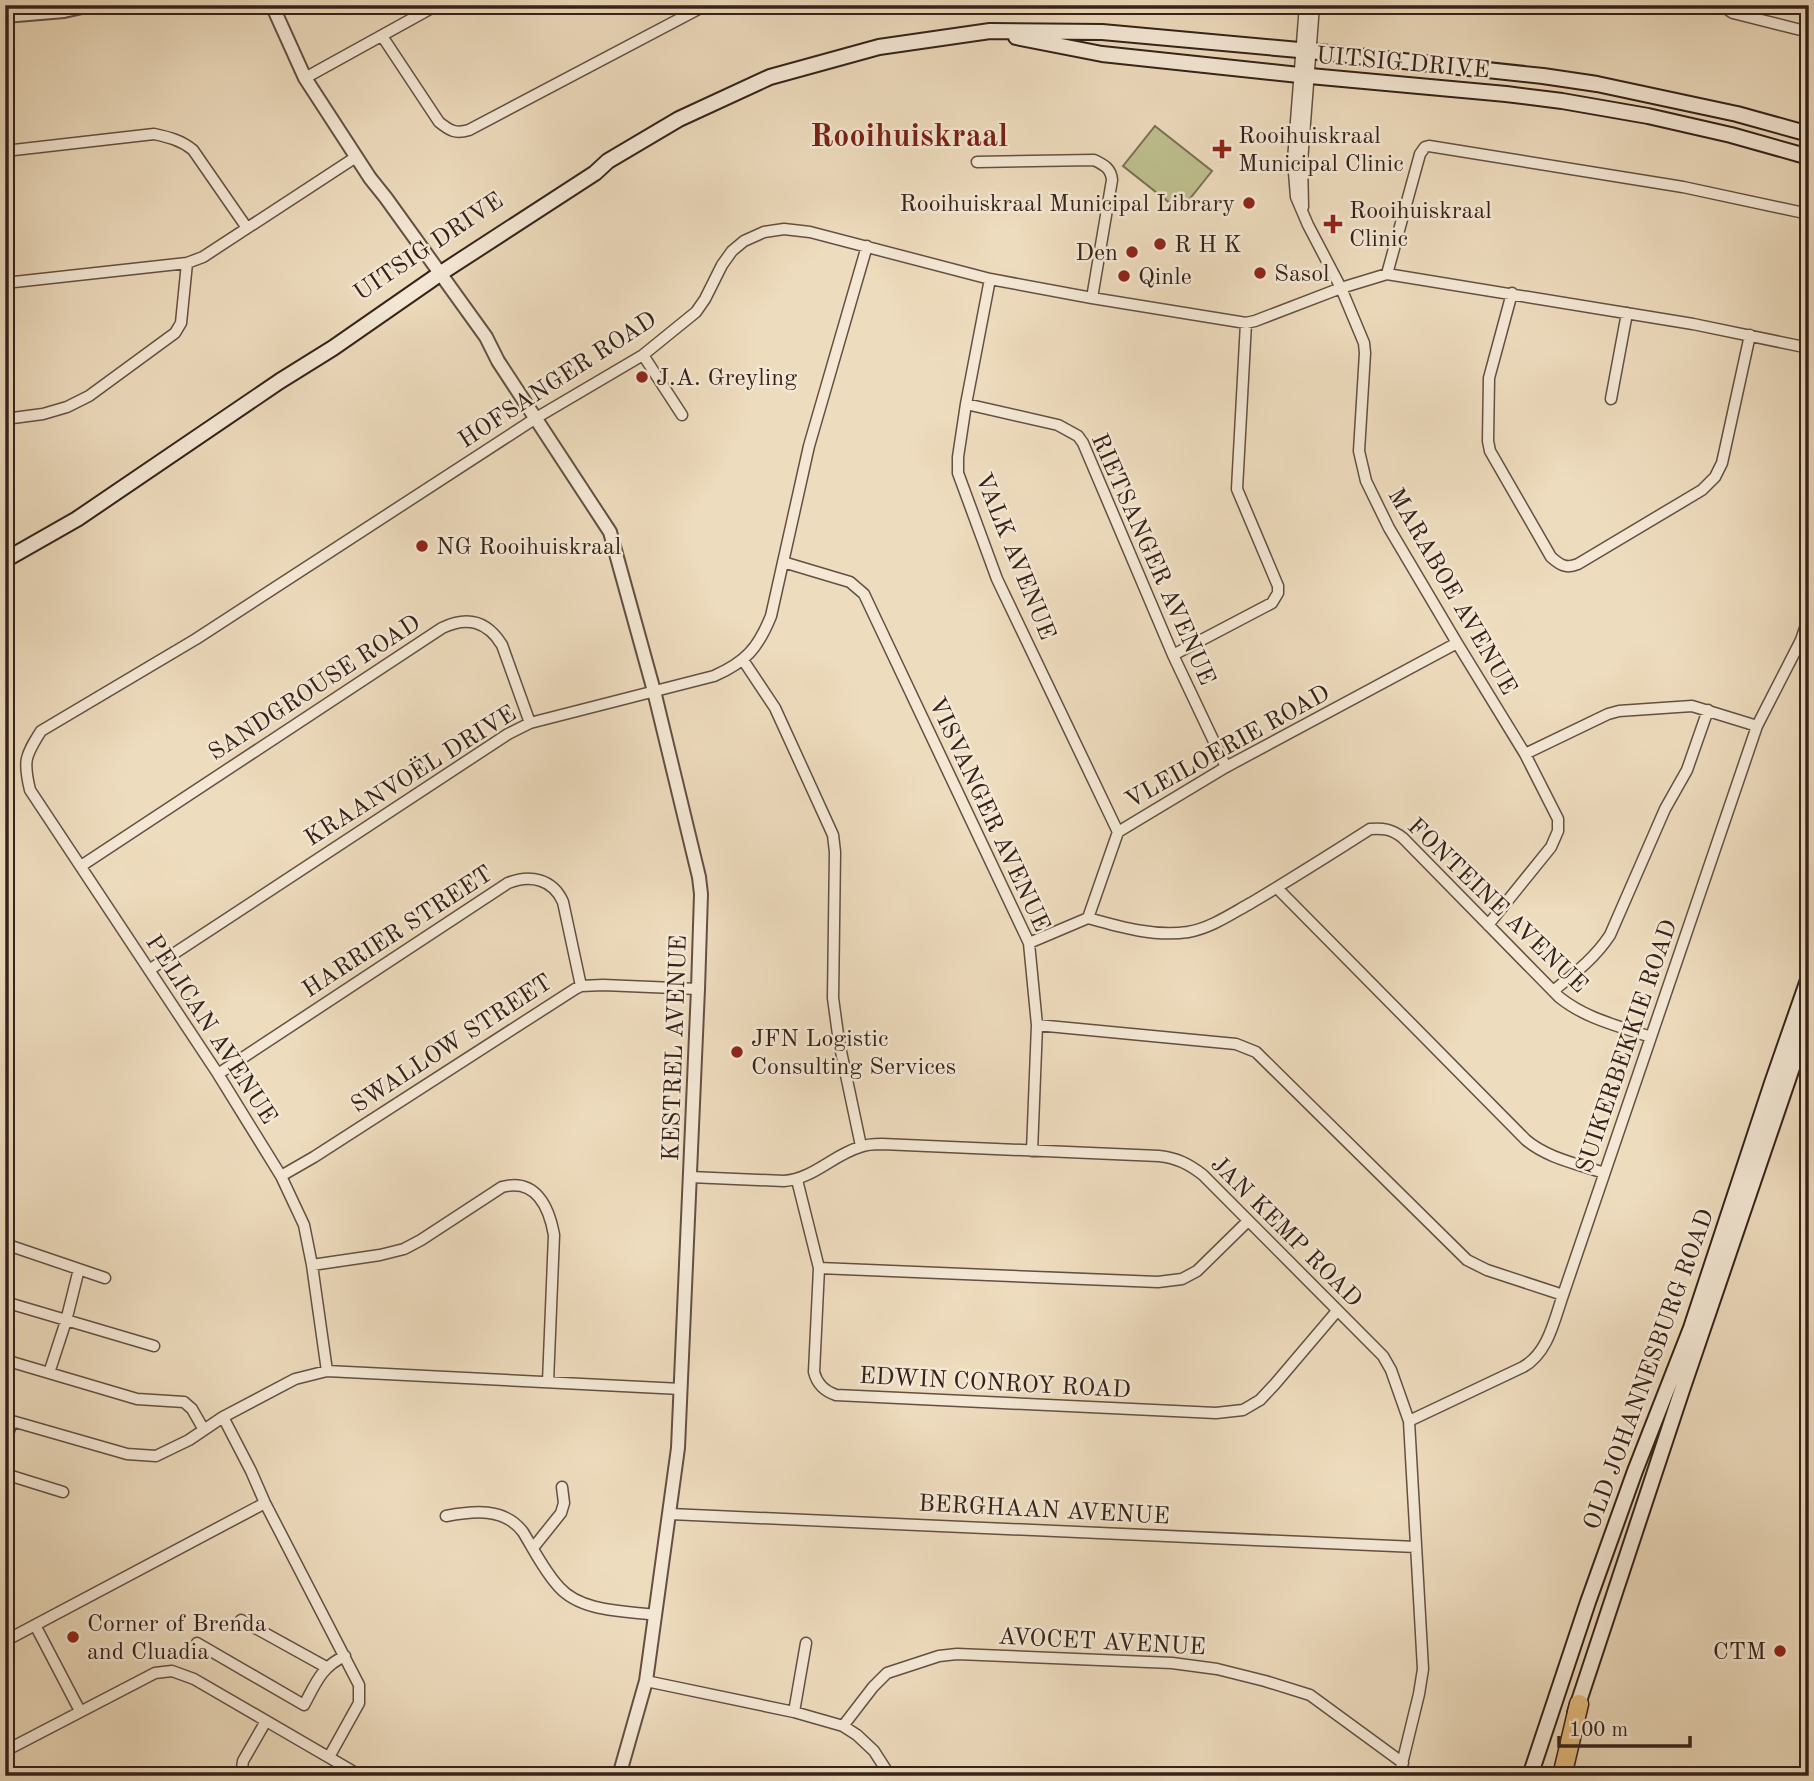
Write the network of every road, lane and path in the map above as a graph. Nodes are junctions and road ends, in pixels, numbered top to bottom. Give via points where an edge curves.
1 (91, 5) edge
2 (272, 5) edge
3 (437, 5) edge
4 (706, 5) edge
5 (1305, 5) edge
6 (1314, 5) edge
7 (1721, 5) edge
8 (5, 16) edge
9 (990, 31) junction
10 (1809, 32) edge
11 (382, 36) junction
12 (1306, 50) junction
13 (1303, 75) junction
14 (305, 78) junction
15 (1809, 134) edge
16 (5, 151) edge
17 (356, 157) junction
18 (1809, 157) edge
19 (977, 162) dead end
20 (1809, 214) edge
21 (247, 228) junction
22 (867, 246) junction
23 (187, 263) junction
24 (435, 272) junction
25 (1387, 274) junction
26 (990, 279) junction
27 (5, 283) edge
28 (1341, 288) junction
29 (1513, 293) junction
30 (1092, 298) junction
31 (1627, 313) junction
32 (1246, 323) junction
33 (1750, 335) junction
34 (1809, 348) edge
35 (643, 355) junction
36 (1611, 399) dead end
37 (966, 404) junction
38 (682, 415) dead end
39 (536, 418) junction
40 (5, 419) edge
41 (5, 560) edge
42 (783, 562) junction
43 (1809, 616) edge
44 (1457, 643) junction
45 (1173, 655) junction
46 (743, 660) junction
47 (654, 691) junction
48 (1708, 710) junction
49 (530, 723) junction
50 (1757, 726) junction
51 (40, 731) joint
52 (1525, 754) junction
53 (1226, 767) junction
54 (1118, 832) junction
55 (81, 866) junction
56 (1277, 888) junction
57 (1088, 919) junction
58 (1488, 925) junction
59 (1029, 943) junction
60 (149, 970) junction
61 (1809, 976) edge
62 (582, 986) junction
63 (698, 989) junction
64 (1553, 991) junction
65 (1809, 1018) edge
66 (1037, 1025) junction
67 (1809, 1030) edge
68 (1651, 1037) junction
69 (218, 1074) junction
70 (1779, 1106) junction
71 (860, 1146) junction
72 (1032, 1151) junction
73 (1604, 1173) junction
74 (281, 1176) junction
75 (690, 1177) junction
76 (797, 1180) junction
77 (1248, 1221) junction
78 (5, 1244) edge
79 (312, 1265) junction
80 (819, 1268) junction
81 (79, 1269) junction
82 (105, 1278) dead end
83 (1563, 1295) junction
84 (5, 1302) edge
85 (1337, 1311) junction
86 (66, 1321) junction
87 (155, 1346) dead end
88 (5, 1360) edge
89 (327, 1371) junction
90 (49, 1373) junction
91 (548, 1382) junction
92 (681, 1389) junction
93 (223, 1417) junction
94 (9, 1420) edge
95 (1409, 1421) junction
96 (204, 1430) junction
97 (5, 1444) edge
98 (5, 1474) edge
99 (562, 1487) dead end
100 (63, 1492) dead end
101 (265, 1503) junction
102 (670, 1514) junction
103 (446, 1516) dead end
104 (1416, 1547) junction
105 (533, 1548) junction
106 (656, 1615) junction
107 (241, 1620) dead end
108 (35, 1625) junction
109 (5, 1641) edge
110 (197, 1643) dead end
111 (806, 1643) dead end
112 (345, 1656) junction
113 (326, 1667) junction
114 (646, 1681) junction
115 (1579, 1704) junction
116 (80, 1711) junction
117 (794, 1712) junction
118 (266, 1721) junction
119 (843, 1726) junction
120 (5, 1751) edge
121 (329, 1757) junction
122 (1403, 1763) junction
123 (241, 1776) edge
124 (361, 1776) edge
125 (619, 1776) edge
126 (890, 1776) edge
127 (1399, 1776) edge
128 (1530, 1776) edge
129 (1553, 1776) edge
130 (1562, 1776) edge

1 - 8 street
2 - 14 street, KESTREL AVENUE
3 - 11 street
4 - 11 street via 462,132 439,122
5 - 12 street, MARABOE AVENUE
6 - 12 street, MARABOE AVENUE
7 - 10 street via 1733,13
9 - 12 main road, UITSIG DRIVE via 1102,32
9 - 13 main road, UITSIG DRIVE via 1102,54
9 - 24 main road, UITSIG DRIVE via 879,47 770,77 679,119 592,167
11 - 14 street
12 - 13 street, MARABOE AVENUE
12 - 15 main road, UITSIG DRIVE via 1597,84
13 - 18 main road, UITSIG DRIVE via 1591,106 1731,135
13 - 28 street, MARABOE AVENUE via 1303,214
14 - 17 street, KESTREL AVENUE
16 - 21 street via 154,134 171,138 193,150
17 - 21 street
17 - 24 street, KESTREL AVENUE via 384,206
19 - 30 street via 1094,160 1106,166 1112,180
20 - 25 street via 1683,187 1425,147
21 - 23 street
22 - 26 street, HOFSANGER ROAD
22 - 35 street, HOFSANGER ROAD via 784,229 744,241 722,265 696,312
22 - 42 street, KRAANVOËL DRIVE via 809,446
23 - 27 street
23 - 40 street via 181,323 175,333 68,407
24 - 39 street, KESTREL AVENUE via 486,337
24 - 41 main road, UITSIG DRIVE via 334,337 279,381 77,519
25 - 28 street, HOFSANGER ROAD
25 - 29 street
26 - 30 street, HOFSANGER ROAD
26 - 37 street, VALK AVENUE
28 - 32 street, HOFSANGER ROAD
28 - 44 street, MARABOE AVENUE via 1365,348 1359,453 1366,481
29 - 31 street
29 - 33 street via 1489,378 1489,447 1551,557 1568,567 1702,490 1715,477
30 - 32 street, HOFSANGER ROAD
31 - 33 street
31 - 36 street
32 - 45 street via 1237,489 1278,593 1272,603
33 - 34 street
35 - 38 street
35 - 39 street, HOFSANGER ROAD
37 - 45 street, RIETSANGER AVENUE via 1058,425 1078,436
37 - 54 street, VALK AVENUE via 958,457 960,480 998,579
39 - 47 street, KESTREL AVENUE via 609,528
39 - 51 street, HOFSANGER ROAD via 196,639
42 - 46 street, KRAANVOËL DRIVE via 766,628
42 - 59 street, VISVANGER AVENUE via 850,582 864,594
43 - 50 street, SUIKERBEKKIE ROAD
44 - 52 street, MARABOE AVENUE
44 - 53 street, VLEILOERIE ROAD
45 - 53 street, RIETSANGER AVENUE
46 - 47 street, KRAANVOËL DRIVE via 714,676
46 - 71 street via 775,708 833,835 833,998
47 - 49 street, KRAANVOËL DRIVE
47 - 63 street, KESTREL AVENUE via 699,877
48 - 50 street
48 - 52 street via 1684,705 1619,711
48 - 64 street via 1687,770 1610,934 1587,964
49 - 55 street, SANDGROUSE ROAD via 496,636 476,623 456,621
49 - 60 street, KRAANVOËL DRIVE
50 - 68 street, SUIKERBEKKIE ROAD
51 - 55 street, PELICAN AVENUE via 26,756 30,790
52 - 58 street, MARABOE AVENUE via 1558,819 1558,831 1551,847
53 - 54 street, VLEILOERIE ROAD
54 - 57 street, VLEILOERIE ROAD
55 - 60 street, PELICAN AVENUE
56 - 57 street, FONTEINE AVENUE via 1220,920 1185,932 1131,930
56 - 58 street, FONTEINE AVENUE via 1370,830 1382,828 1403,838
56 - 73 street via 1536,1149
57 - 59 street
58 - 64 street, FONTEINE AVENUE
59 - 66 street, VISVANGER AVENUE
60 - 69 street, PELICAN AVENUE
61 - 128 main road, OLD JOHANNESBURG ROAD via 1691,1328 1635,1471
62 - 63 street, SWALLOW STREET
62 - 69 street, HARRIER STREET via 560,894 540,880 515,880
62 - 74 street, SWALLOW STREET
63 - 75 street, KESTREL AVENUE
64 - 68 street, FONTEINE AVENUE via 1585,1015
65 - 70 main road, OLD JOHANNESBURG ROAD
66 - 72 street, VISVANGER AVENUE
66 - 83 street via 1237,1044 1256,1052 1467,1260
67 - 70 main road
68 - 73 street, SUIKERBEKKIE ROAD
69 - 74 street, PELICAN AVENUE
70 - 115 main road, OLD JOHANNESBURG ROAD
71 - 72 street, JAN KEMP ROAD
71 - 76 street, JAN KEMP ROAD
72 - 77 street, JAN KEMP ROAD via 1178,1160 1203,1175
73 - 83 street, SUIKERBEKKIE ROAD
74 - 79 street, PELICAN AVENUE via 304,1225
75 - 76 street, JAN KEMP ROAD
75 - 92 street, KESTREL AVENUE
76 - 80 street, EDWIN CONROY ROAD
77 - 80 street via 1197,1271 1175,1281
77 - 85 street, JAN KEMP ROAD
78 - 81 street
79 - 89 street, PELICAN AVENUE
79 - 91 street via 404,1249 502,1187 524,1187 545,1205 554,1235
80 - 85 street, EDWIN CONROY ROAD via 814,1372 825,1390 842,1396 1236,1412 1260,1399
81 - 82 street
81 - 86 street
83 - 95 street, SUIKERBEKKIE ROAD via 1542,1350 1533,1360
84 - 86 street
85 - 95 street, JAN KEMP ROAD via 1388,1363
86 - 87 street
86 - 90 street
88 - 90 street
89 - 91 street
89 - 93 street via 295,1379
90 - 96 street via 137,1399 184,1402
91 - 92 street
92 - 102 street, KESTREL AVENUE
93 - 96 street
93 - 101 street
94 - 96 street via 144,1456 156,1456
94 - 97 street
95 - 104 street, JAN KEMP ROAD
98 - 100 street
99 - 105 street via 562,1510
101 - 108 street
101 - 112 street
102 - 104 street, BERGHAAN AVENUE
102 - 106 street, KESTREL AVENUE
103 - 105 street via 474,1512 501,1516 519,1525
104 - 122 street, JAN KEMP ROAD via 1423,1669
105 - 106 street via 557,1586 569,1596 598,1607
106 - 114 street, KESTREL AVENUE
107 - 113 street
108 - 109 street
108 - 116 street
110 - 113 street via 304,1705
111 - 117 street
112 - 113 street
112 - 121 street via 360,1696
114 - 117 street
114 - 125 street, KESTREL AVENUE
115 - 129 main road, OLD JOHANNESBURG ROAD
115 - 130 highway
116 - 118 street via 155,1673 172,1671
116 - 120 street
117 - 119 street
118 - 121 street
118 - 123 street via 243,1761
119 - 122 street, AVOCET AVENUE via 887,1673 939,1656 1172,1663 1299,1690
119 - 126 street via 874,1751
121 - 124 street
122 - 127 street, JAN KEMP ROAD

